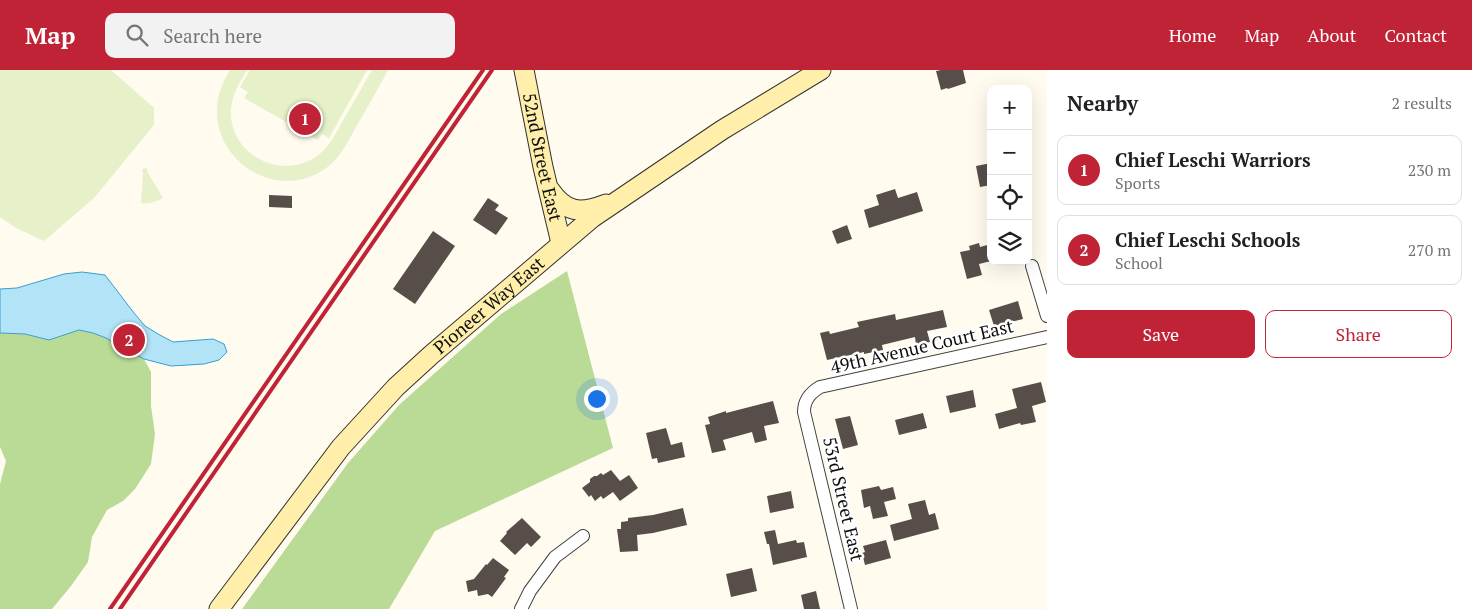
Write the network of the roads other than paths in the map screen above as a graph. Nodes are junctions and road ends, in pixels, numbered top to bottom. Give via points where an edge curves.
1 (524, 70) edge
2 (822, 70) edge
3 (548, 188) junction
4 (614, 201) junction
5 (561, 243) junction
6 (1032, 266) dead end
7 (1047, 316) edge
8 (1047, 337) edge
9 (808, 398) joint
10 (583, 536) dead end
11 (218, 609) edge
12 (520, 609) edge
13 (851, 609) edge

1 - 3 main road, 52nd Street East
2 - 4 main road, Pioneer Way East via 722,130
3 - 4 main road via 562,204 574,210
3 - 5 main road, 52nd Street East
4 - 5 main road, Pioneer Way East
5 - 11 main road, Pioneer Way East via 431,355 370,414
6 - 7 street
8 - 9 street, 49th Avenue Court East via 820,387
9 - 13 street, 53rd Street East via 804,412
10 - 12 street via 555,557

